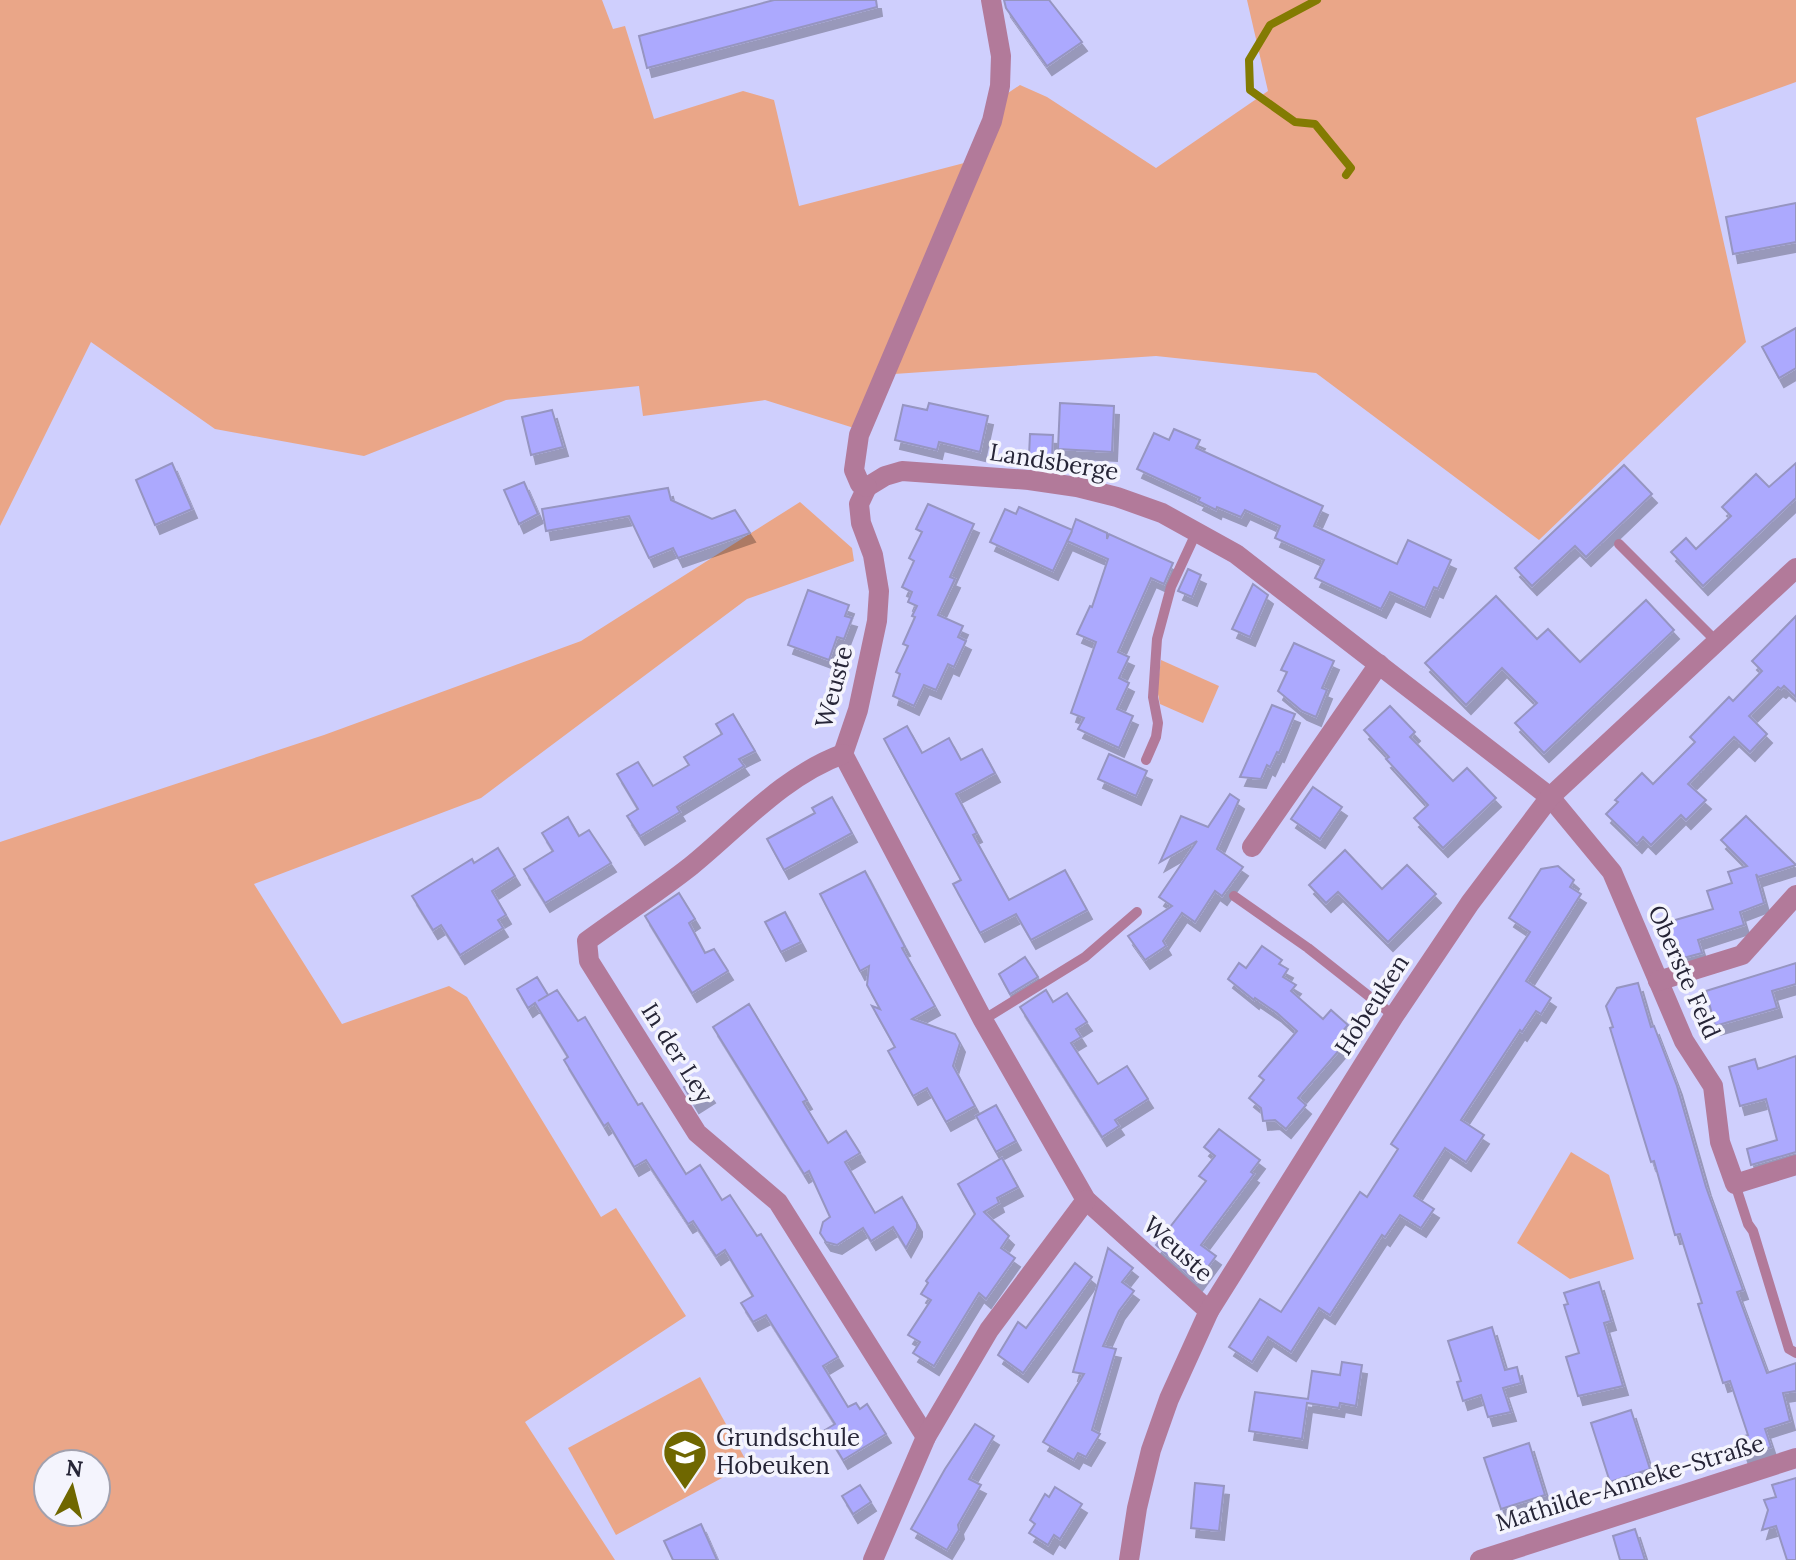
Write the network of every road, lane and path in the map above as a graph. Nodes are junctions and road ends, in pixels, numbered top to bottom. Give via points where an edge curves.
1 (991, 0) edge
2 (867, 487) junction
3 (1197, 531) junction
4 (1619, 544) dead end
5 (1796, 568) edge
6 (1717, 642) junction
7 (1379, 664) junction
8 (843, 754) junction
9 (1146, 760) dead end
10 (1550, 797) junction
11 (1252, 847) dead end
12 (1796, 895) edge
13 (1234, 896) dead end
14 (1137, 912) dead end
15 (1658, 981) junction
16 (1394, 1016) junction
17 (983, 1020) junction
18 (1796, 1165) edge
19 (1735, 1184) junction
20 (1086, 1200) junction
21 (1209, 1311) junction
22 (1796, 1353) edge
23 (926, 1437) junction
24 (1796, 1458) edge
25 (873, 1560) edge
26 (1129, 1560) edge
27 (1480, 1560) edge

1 - 2 street, Weuste via 1001,56 992,121 859,435 854,470
2 - 3 street, Landsberge via 902,471 1029,480 1117,497
2 - 8 street, Weuste via 859,504 877,579 877,621
3 - 7 street, Landsberge via 1236,554
3 - 9 lane via 1171,587 1157,639 1153,697 1158,723
4 - 6 lane
5 - 6 street, Hobeuken
6 - 10 street, Hobeuken
7 - 10 street, Landsberge
7 - 11 street
8 - 17 street, Weuste
8 - 23 street, In der Ley via 796,776 689,867 587,941 589,961 697,1133 778,1202
10 - 15 street, Oberste Feld via 1612,872
10 - 16 street, Hobeuken
12 - 15 street via 1742,955
13 - 16 lane
14 - 17 lane via 1085,957
15 - 19 street, Oberste Feld via 1684,1041 1713,1086 1720,1142
16 - 21 street, Hobeuken
17 - 20 street, Weuste
18 - 19 street
19 - 22 lane via 1789,1349
20 - 21 street, Weuste
20 - 23 street via 989,1330
21 - 26 street, Hobeuken via 1151,1450
23 - 25 street
24 - 27 street, Mathilde-Anneke-Straße

